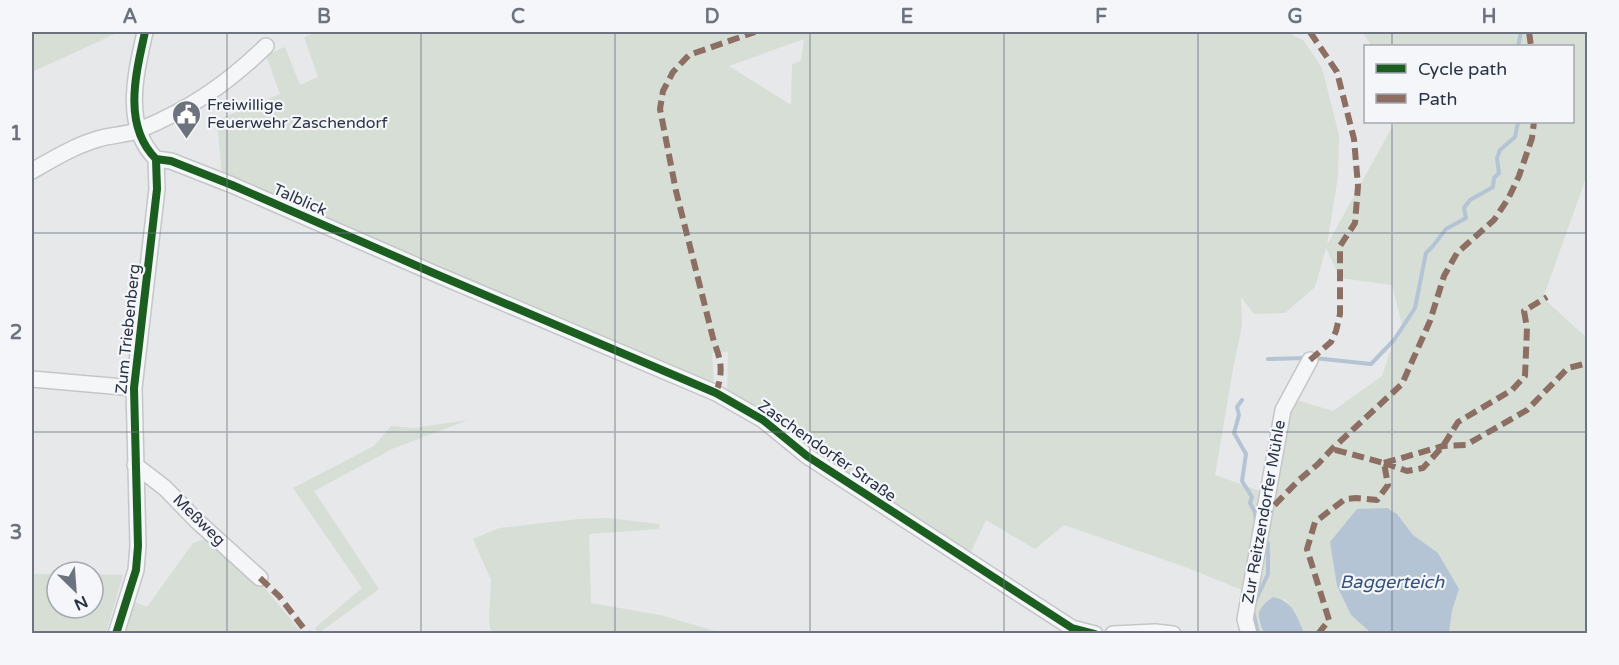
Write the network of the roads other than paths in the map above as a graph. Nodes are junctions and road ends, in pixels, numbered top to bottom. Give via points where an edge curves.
1 (145, 32) edge
2 (266, 46) dead end
3 (137, 130) junction
4 (156, 159) junction
5 (32, 171) edge
6 (431, 272) joint
7 (1310, 360) dead end
8 (32, 379) edge
9 (134, 388) junction
10 (135, 465) junction
11 (260, 578) dead end
12 (116, 633) edge
13 (1095, 633) edge
14 (1113, 633) edge
15 (1173, 633) edge
16 (1249, 633) edge

1 - 3 street via 135,82
2 - 3 street via 215,91
3 - 4 street
3 - 5 street via 77,147
4 - 6 street, Talblick via 232,185
4 - 9 street, Zum Triebenberg via 157,189
6 - 13 street, Zaschendorfer Straße via 716,393 763,420 807,456 932,529 1072,628
7 - 16 street, Zur Reitzendorfer Mühle via 1283,410 1245,619
8 - 9 street
9 - 10 street, Zum Triebenberg
10 - 11 street, Meßweg via 165,488
10 - 12 street, Zum Triebenberg via 136,570
14 - 15 street

